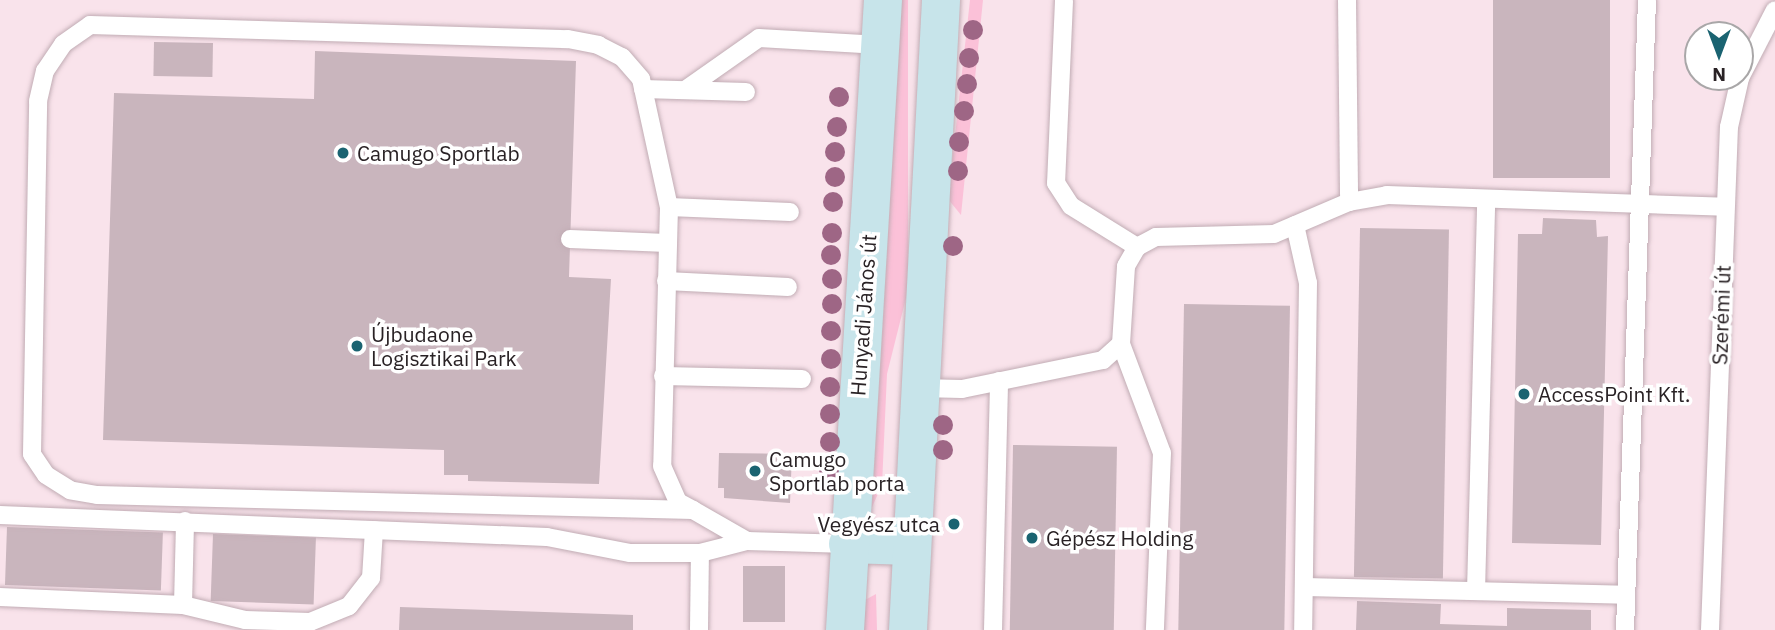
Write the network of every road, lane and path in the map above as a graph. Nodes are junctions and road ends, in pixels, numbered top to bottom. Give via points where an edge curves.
1 (942, 0) edge
2 (1347, 0) edge
3 (1647, 0) edge
4 (1064, 1) edge
5 (880, 2) edge
6 (1775, 10) edge
7 (880, 45) junction
8 (643, 89) junction
9 (685, 90) junction
10 (746, 92) dead end
11 (1486, 199) junction
12 (1349, 202) junction
13 (1640, 204) junction
14 (668, 207) junction
15 (1725, 207) junction
16 (790, 212) dead end
17 (1295, 225) junction
18 (570, 239) dead end
19 (667, 243) junction
20 (1137, 247) junction
21 (666, 281) junction
22 (788, 287) dead end
23 (1121, 344) junction
24 (663, 376) junction
25 (802, 379) dead end
26 (999, 382) junction
27 (919, 388) junction
28 (693, 510) junction
29 (0, 515) edge
30 (185, 522) junction
31 (374, 530) junction
32 (747, 541) junction
33 (848, 544) junction
34 (911, 546) junction
35 (700, 553) junction
36 (1304, 587) junction
37 (1476, 591) junction
38 (1626, 595) junction
39 (0, 597) edge
40 (183, 605) junction
41 (699, 630) edge
42 (845, 630) edge
43 (908, 630) edge
44 (993, 630) edge
45 (1155, 630) edge
46 (1303, 630) edge
47 (1625, 630) edge
48 (1710, 630) edge

1 - 27 main road
2 - 12 lane
3 - 13 lane
4 - 20 lane via 1056,183 1071,206
5 - 7 main road, Hunyadi János út
6 - 15 lane, Szerémi út via 1740,78 1729,127
7 - 9 lane via 759,38
7 - 33 main road, Hunyadi János út
8 - 9 lane
8 - 14 lane
8 - 28 lane via 641,79 622,57 598,45 568,39 90,25 63,44 45,71 38,100 32,454 46,475 70,490 97,495
9 - 10 lane
11 - 12 lane via 1387,195
11 - 13 lane
11 - 37 lane
12 - 17 lane
13 - 15 lane
13 - 38 lane
14 - 16 lane
14 - 19 lane
15 - 48 lane, Szerémi út
17 - 20 lane via 1274,234 1240,238 1156,237
17 - 36 lane via 1308,284
18 - 19 lane
19 - 21 lane
20 - 23 lane via 1126,266
21 - 22 lane
21 - 24 lane
23 - 26 lane via 1103,360
23 - 45 lane via 1162,453
24 - 25 lane
24 - 28 lane via 662,466 668,489 678,502
26 - 27 lane via 954,390
26 - 44 lane
27 - 34 main road
28 - 32 lane
29 - 30 lane
30 - 31 lane
30 - 40 lane
31 - 35 lane via 547,537 630,553
31 - 40 lane via 371,578 349,606 310,622 244,620
32 - 33 lane
32 - 35 lane
33 - 34 main road
33 - 42 main road, Hunyadi János út
34 - 43 main road
35 - 41 lane
36 - 37 lane
36 - 46 lane
37 - 38 lane
38 - 47 lane
39 - 40 lane

